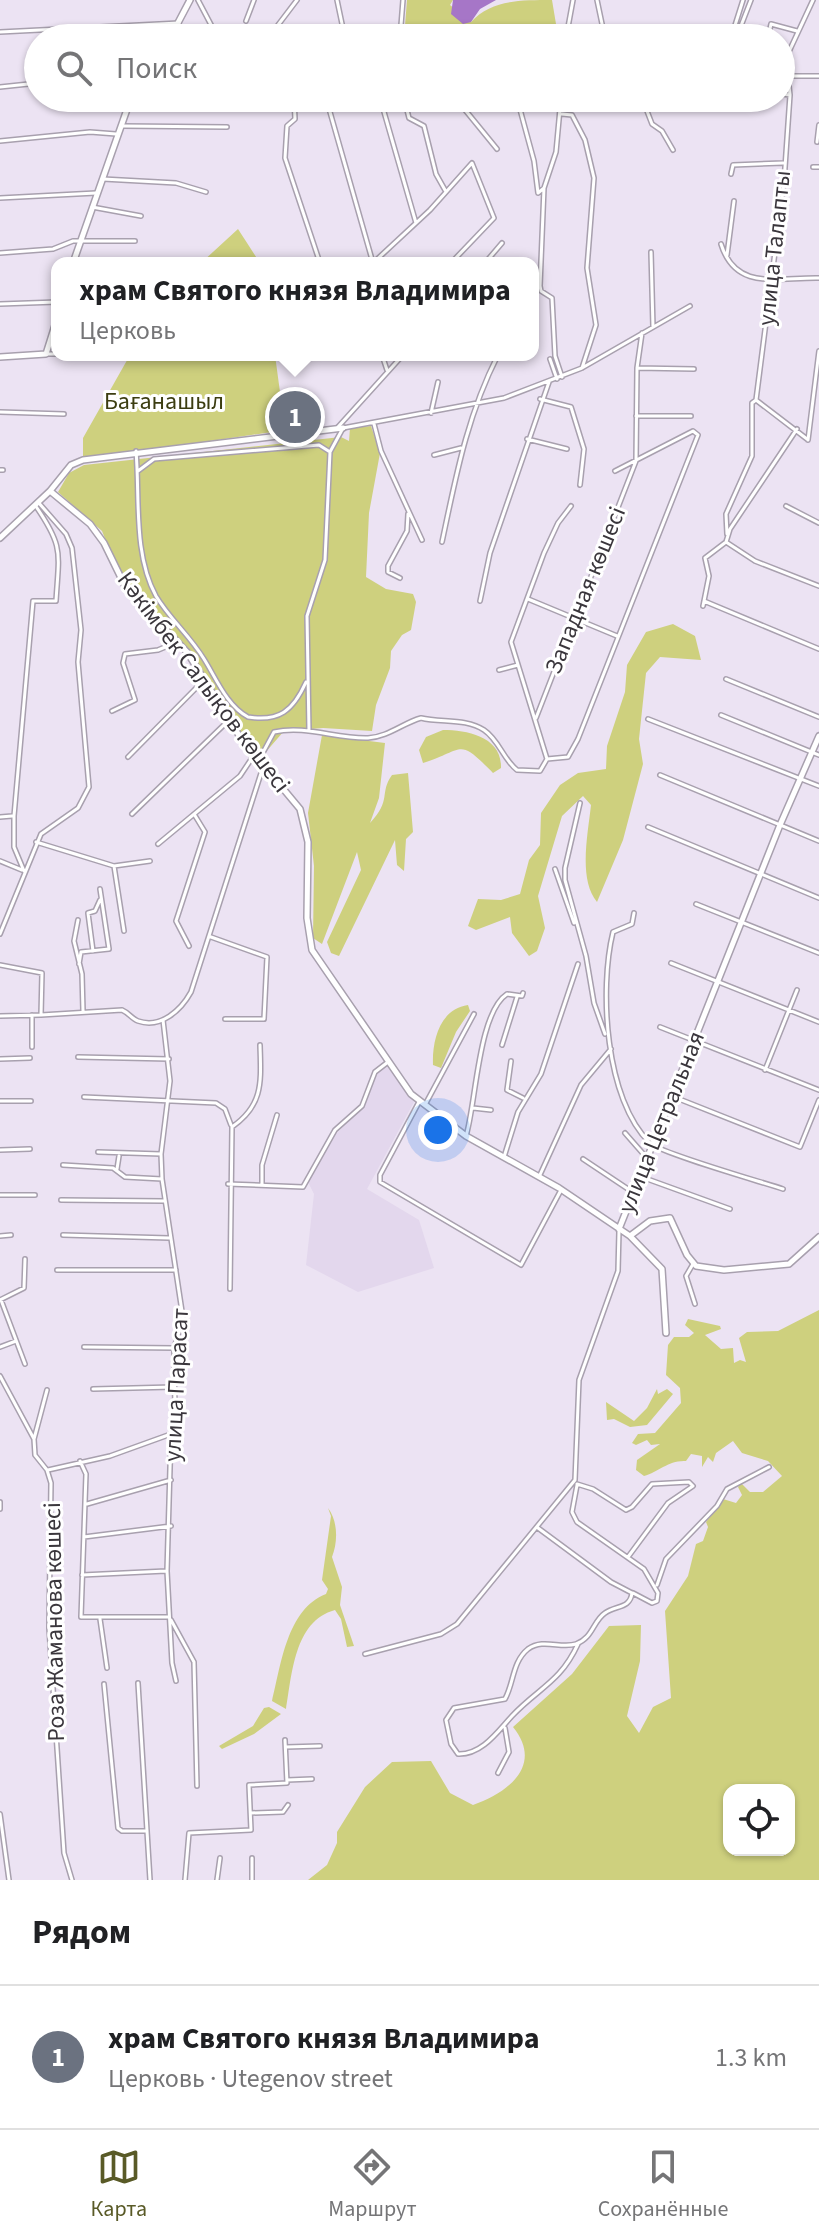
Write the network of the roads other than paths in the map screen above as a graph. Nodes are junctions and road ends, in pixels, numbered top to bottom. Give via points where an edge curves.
1 (190, 0) edge
2 (198, 0) edge
3 (254, 0) edge
4 (297, 0) edge
5 (337, 0) edge
6 (403, 0) edge
7 (573, 0) edge
8 (597, 0) edge
9 (743, 0) edge
10 (751, 0) edge
11 (813, 0) edge
12 (246, 21) dead end
13 (179, 23) joint
14 (159, 24) edge
15 (211, 24) edge
16 (279, 24) edge
17 (342, 24) edge
18 (401, 24) edge
19 (569, 24) edge
20 (602, 24) edge
21 (734, 24) edge
22 (742, 24) edge
23 (24, 31) edge
24 (797, 31) joint
25 (0, 32) edge
26 (795, 35) edge
27 (795, 76) edge
28 (819, 76) edge
29 (24, 84) edge
30 (0, 87) edge
31 (125, 112) edge
32 (295, 112) edge
33 (330, 112) edge
34 (384, 112) edge
35 (408, 112) edge
36 (467, 112) edge
37 (521, 112) edge
38 (647, 112) edge
39 (788, 112) edge
40 (562, 114) joint
41 (819, 125) edge
42 (119, 126) junction
43 (227, 127) dead end
44 (116, 134) junction
45 (0, 141) edge
46 (817, 142) edge
47 (497, 149) dead end
48 (673, 150) dead end
49 (783, 163) junction
50 (813, 167) dead end
51 (819, 167) edge
52 (731, 174) dead end
53 (101, 179) junction
54 (544, 188) junction
55 (445, 190) junction
56 (206, 192) dead end
57 (97, 193) junction
58 (0, 198) edge
59 (734, 201) dead end
60 (92, 207) junction
61 (141, 216) dead end
62 (416, 223) junction
63 (135, 241) dead end
64 (80, 242) junction
65 (502, 243) dead end
66 (721, 244) dead end
67 (651, 252) dead end
68 (0, 253) edge
69 (75, 257) edge
70 (318, 257) edge
71 (371, 257) edge
72 (379, 257) edge
73 (457, 257) edge
74 (490, 257) edge
75 (727, 259) junction
76 (774, 278) junction
77 (819, 278) edge
78 (51, 302) edge
79 (0, 304) edge
80 (690, 306) dead end
81 (653, 327) junction
82 (642, 333) junction
83 (51, 338) edge
84 (819, 351) edge
85 (46, 354) junction
86 (51, 354) edge
87 (0, 357) edge
88 (550, 359) dead end
89 (384, 361) edge
90 (397, 361) edge
91 (495, 361) edge
92 (582, 368) junction
93 (637, 368) junction
94 (694, 369) dead end
95 (387, 370) junction
96 (559, 378) junction
97 (438, 382) dead end
98 (549, 382) junction
99 (540, 399) junction
100 (755, 401) junction
101 (475, 405) junction
102 (0, 412) edge
103 (431, 413) junction
104 (64, 414) dead end
105 (636, 416) junction
106 (691, 416) dead end
107 (374, 424) junction
108 (339, 429) junction
109 (797, 429) junction
110 (527, 439) junction
111 (461, 448) junction
112 (567, 449) dead end
113 (136, 451) junction
114 (330, 452) junction
115 (434, 455) dead end
116 (636, 461) junction
117 (138, 471) junction
118 (615, 471) dead end
119 (580, 485) dead end
120 (50, 491) junction
121 (37, 504) junction
122 (571, 506) dead end
123 (786, 506) dead end
124 (408, 510) junction
125 (819, 523) edge
126 (727, 534) junction
127 (0, 538) edge
128 (422, 540) dead end
129 (442, 542) dead end
130 (727, 543) junction
131 (400, 578) dead end
132 (819, 586) edge
133 (528, 599) junction
134 (480, 601) dead end
135 (573, 618) junction
136 (618, 636) junction
137 (177, 642) junction
138 (819, 649) edge
139 (518, 665) junction
140 (499, 670) dead end
141 (205, 679) junction
142 (307, 679) junction
143 (726, 679) dead end
144 (112, 711) dead end
145 (721, 715) dead end
146 (819, 717) edge
147 (648, 719) dead end
148 (229, 720) junction
149 (536, 720) junction
150 (309, 731) junction
151 (819, 736) edge
152 (811, 752) junction
153 (819, 755) edge
154 (128, 757) dead end
155 (256, 758) junction
156 (547, 759) junction
157 (263, 767) junction
158 (660, 775) dead end
159 (800, 778) junction
160 (819, 786) edge
161 (580, 803) dead end
162 (132, 814) dead end
163 (194, 814) junction
164 (14, 816) junction
165 (0, 817) edge
166 (780, 825) junction
167 (648, 827) dead end
168 (819, 841) edge
169 (36, 842) junction
170 (158, 844) dead end
171 (0, 861) edge
172 (150, 861) dead end
173 (114, 866) junction
174 (555, 869) dead end
175 (24, 871) junction
176 (761, 874) junction
177 (100, 889) dead end
178 (819, 898) edge
179 (100, 900) junction
180 (696, 904) dead end
181 (634, 913) dead end
182 (78, 920) dead end
183 (742, 924) junction
184 (576, 926) junction
185 (124, 931) dead end
186 (0, 934) edge
187 (210, 936) junction
188 (189, 946) dead end
189 (93, 951) junction
190 (819, 953) edge
191 (671, 963) dead end
192 (79, 964) junction
193 (578, 964) dead end
194 (0, 965) edge
195 (718, 982) junction
196 (797, 990) dead end
197 (523, 993) dead end
198 (517, 997) junction
199 (789, 1011) junction
200 (83, 1012) junction
201 (474, 1014) dead end
202 (32, 1015) junction
203 (41, 1015) junction
204 (0, 1016) edge
205 (225, 1019) dead end
206 (163, 1020) junction
207 (819, 1022) edge
208 (660, 1027) dead end
209 (607, 1037) junction
210 (693, 1041) junction
211 (260, 1045) dead end
212 (502, 1045) dead end
213 (32, 1047) dead end
214 (611, 1049) junction
215 (78, 1057) dead end
216 (30, 1058) dead end
217 (0, 1059) edge
218 (169, 1059) junction
219 (390, 1061) junction
220 (511, 1061) dead end
221 (765, 1070) junction
222 (819, 1090) edge
223 (670, 1096) junction
224 (84, 1097) dead end
225 (525, 1099) junction
226 (169, 1100) junction
227 (819, 1100) edge
228 (0, 1101) edge
229 (31, 1101) dead end
230 (422, 1104) junction
231 (473, 1108) junction
232 (491, 1110) dead end
233 (277, 1115) dead end
234 (232, 1127) junction
235 (625, 1133) dead end
236 (466, 1136) junction
237 (651, 1144) junction
238 (30, 1149) dead end
239 (0, 1150) edge
240 (98, 1152) dead end
241 (161, 1154) junction
242 (119, 1156) dead end
243 (504, 1157) junction
244 (646, 1157) junction
245 (583, 1159) dead end
246 (63, 1165) dead end
247 (117, 1169) junction
248 (639, 1176) junction
249 (538, 1177) junction
250 (162, 1179) junction
251 (228, 1184) junction
252 (262, 1185) junction
253 (783, 1189) dead end
254 (561, 1190) junction
255 (634, 1193) junction
256 (0, 1195) edge
257 (35, 1195) dead end
258 (61, 1200) dead end
259 (164, 1201) junction
260 (730, 1209) dead end
261 (619, 1229) junction
262 (11, 1235) dead end
263 (63, 1235) dead end
264 (0, 1236) edge
265 (630, 1236) junction
266 (819, 1237) edge
267 (169, 1238) junction
268 (25, 1259) dead end
269 (693, 1264) junction
270 (57, 1270) dead end
271 (176, 1270) junction
272 (230, 1289) dead end
273 (0, 1300) edge
274 (695, 1304) dead end
275 (666, 1333) dead end
276 (16, 1341) junction
277 (0, 1347) edge
278 (84, 1347) dead end
279 (174, 1348) junction
280 (25, 1364) dead end
281 (0, 1376) edge
282 (174, 1387) junction
283 (93, 1389) dead end
284 (47, 1390) dead end
285 (171, 1434) junction
286 (34, 1439) junction
287 (80, 1461) junction
288 (769, 1467) dead end
289 (47, 1470) junction
290 (171, 1480) junction
291 (576, 1482) junction
292 (0, 1502) edge
293 (86, 1504) junction
294 (0, 1509) edge
295 (171, 1526) junction
296 (538, 1528) junction
297 (84, 1537) junction
298 (628, 1557) junction
299 (167, 1571) junction
300 (82, 1575) junction
301 (657, 1585) junction
302 (633, 1593) junction
303 (169, 1617) junction
304 (100, 1619) junction
305 (578, 1644) junction
306 (365, 1654) dead end
307 (107, 1668) dead end
308 (176, 1681) dead end
309 (138, 1683) dead end
310 (104, 1684) dead end
311 (506, 1726) junction
312 (285, 1740) dead end
313 (320, 1746) dead end
314 (286, 1747) junction
315 (498, 1773) dead end
316 (312, 1779) dead end
317 (287, 1780) junction
318 (197, 1786) dead end
319 (288, 1805) dead end
320 (251, 1813) junction
321 (0, 1814) edge
322 (147, 1831) junction
323 (220, 1858) dead end
324 (252, 1858) dead end
325 (9, 1880) edge
326 (72, 1880) edge
327 (150, 1880) edge
328 (185, 1880) edge
329 (217, 1880) edge
330 (252, 1880) edge

1 - 13 street
2 - 15 street
3 - 12 street
4 - 16 street
5 - 17 street
6 - 18 street
7 - 19 street
8 - 20 street
9 - 21 street
10 - 22 street
11 - 24 street, улица Талапты
13 - 14 street
23 - 25 street
24 - 26 street, улица Талапты
27 - 28 street
29 - 30 street
31 - 42 street
32 - 70 street via 287,126 285,158
33 - 71 street
34 - 62 street
35 - 55 street via 424,126
36 - 47 street
37 - 54 street via 534,161 535,188 538,193
38 - 48 street
39 - 49 street, улица Талапты
40 - 54 street
40 - 92 street via 572,115 594,167 587,268 596,325
41 - 46 street, улица Талапты
42 - 43 street
42 - 44 street
44 - 45 street
44 - 53 street
49 - 52 street via 733,165
49 - 76 street, улица Талапты
50 - 51 street
53 - 56 street via 176,183
53 - 57 street
54 - 96 street via 540,286 552,298
55 - 62 street
55 - 73 street via 472,163 494,218
57 - 58 street
57 - 60 street
59 - 75 street
60 - 61 street
60 - 64 street
62 - 72 street
63 - 64 street
64 - 68 street
64 - 69 street
65 - 74 street
66 - 75 street
67 - 81 street
75 - 76 street via 736,273
76 - 77 street
76 - 100 street, улица Талапты
78 - 79 street
80 - 81 street
81 - 82 street
82 - 92 street
82 - 93 street
83 - 85 street
84 - 109 street via 808,440
85 - 86 street
85 - 87 street
88 - 96 street
89 - 95 street
90 - 95 street
91 - 101 street
92 - 96 street
93 - 94 street
93 - 105 street
95 - 108 street
96 - 98 street
97 - 103 street
98 - 99 street
98 - 101 street
99 - 110 street
99 - 119 street via 571,407 584,449
100 - 109 street
100 - 126 street, улица Талапты via 752,456 726,514
101 - 103 street
101 - 111 street
102 - 104 street
103 - 107 street
105 - 106 street
105 - 116 street
107 - 108 street
107 - 124 street
108 - 113 street
108 - 114 street
109 - 126 street
110 - 112 street
110 - 134 street
111 - 115 street
111 - 129 street
113 - 117 street
113 - 120 street via 71,465
114 - 117 street via 319,445 182,455 154,459
114 - 142 street via 325,560 307,616
116 - 118 street
116 - 135 street, Западная көшесі
116 - 136 street via 693,431 698,435
117 - 142 street via 140,529 150,584 232,703 248,717 282,716 292,709
120 - 121 street
120 - 137 street, Кәкімбек Салықов көшесі via 90,524 126,588
121 - 127 street
121 - 164 street via 56,534 56,601 33,601
121 - 169 street via 66,534 72,548 89,777 85,800
122 - 133 street via 558,523
123 - 125 street
124 - 128 street
124 - 131 street via 407,531 388,566 388,572
126 - 130 street, улица Талапты
130 - 132 street via 755,561
130 - 138 street via 705,558 709,576 704,604
133 - 135 street
133 - 139 street via 511,642
135 - 136 street
135 - 149 street, Западная көшесі
136 - 156 street via 572,752 563,759
137 - 141 street, Кәкімбек Салықов көшесі
137 - 144 street via 125,654 135,700
139 - 140 street
139 - 149 street
141 - 148 street, Кәкімбек Салықов көшесі
141 - 154 street
142 - 150 street
143 - 146 street
145 - 152 street
147 - 159 street
148 - 155 street, Кәкімбек Салықов көшесі
148 - 162 street
149 - 156 street
150 - 155 street via 274,732
150 - 156 street via 365,738 421,718 450,720 484,730 517,770 540,771
151 - 152 street, улица Цетральная
152 - 153 street
152 - 159 street, улица Цетральная
155 - 157 street, Кәкімбек Салықов көшесі
155 - 163 street
157 - 187 street
157 - 219 street, Кәкімбек Салықов көшесі via 305,819 312,950
158 - 166 street
159 - 160 street
159 - 166 street, улица Цетральная
161 - 184 street via 565,868
163 - 170 street
163 - 188 street via 205,832 176,921
164 - 165 street
164 - 175 street via 14,847
166 - 168 street
166 - 176 street, улица Цетральная
167 - 176 street
169 - 173 street
169 - 175 street
171 - 175 street
172 - 173 street
173 - 185 street
174 - 184 street
175 - 186 street
176 - 178 street
176 - 183 street, улица Цетральная
177 - 179 street
179 - 189 street via 88,913
179 - 189 street via 109,949
180 - 183 street
181 - 209 street via 632,924 613,932 605,966
182 - 192 street via 74,941
183 - 190 street
183 - 195 street, улица Цетральная
184 - 209 street
187 - 205 street via 265,956 264,1019
187 - 206 street via 191,992 179,1011
189 - 192 street via 80,952
191 - 195 street
192 - 200 street
193 - 225 street via 541,1074
194 - 203 street via 37,970 43,977
195 - 199 street
195 - 210 street, улица Цетральная
196 - 199 street
197 - 198 street
198 - 212 street
198 - 231 street via 507,994 499,1003 479,1053
199 - 207 street
199 - 221 street
200 - 203 street
200 - 206 street via 122,1010 139,1021
201 - 230 street
202 - 203 street
202 - 204 street
202 - 213 street
206 - 218 street, улица Парасат
208 - 210 street
209 - 214 street
210 - 221 street
210 - 223 street, улица Цетральная
211 - 234 street via 256,1102 250,1115
214 - 237 street via 627,1109
214 - 249 street via 581,1085
215 - 218 street
216 - 217 street
218 - 226 street, улица Парасат
219 - 230 street, Кәкімбек Салықов көшесі
219 - 252 street via 375,1072 362,1106 335,1130 303,1187
220 - 225 street via 507,1090
221 - 222 street
223 - 227 street via 800,1147
223 - 237 street, улица Цетральная
224 - 226 street
225 - 243 street
226 - 234 street via 222,1105
226 - 241 street, улица Парасат
228 - 229 street
230 - 236 street, Кәкімбек Салықов көшесі
230 - 254 street via 380,1182 521,1265
231 - 232 street
231 - 236 street
233 - 252 street via 262,1165
234 - 251 street
235 - 244 street
236 - 243 street, Кәкімбек Салықов көшесі
237 - 244 street, улица Цетральная
237 - 253 street
238 - 239 street
240 - 241 street
241 - 250 street, улица Парасат
242 - 247 street
243 - 249 street, Кәкімбек Салықов көшесі
244 - 248 street, улица Цетральная
245 - 255 street
246 - 247 street
247 - 250 street via 125,1177
248 - 255 street, улица Цетральная
248 - 260 street
249 - 254 street, Кәкімбек Салықов көшесі
250 - 259 street, улица Парасат
251 - 252 street
251 - 272 street
254 - 261 street, Кәкімбек Салықов көшесі
255 - 261 street, улица Цетральная
256 - 257 street
258 - 259 street
259 - 267 street, улица Парасат
261 - 265 street, Кәкімбек Салықов көшесі
261 - 291 street, улица Цетральная via 618,1271 579,1380
262 - 264 street
263 - 267 street
265 - 269 street via 650,1221 670,1218
265 - 275 street, Кәкімбек Салықов көшесі via 662,1269
266 - 269 street via 789,1264 724,1270
267 - 271 street, улица Парасат
268 - 273 street via 24,1288
269 - 274 street via 686,1276
270 - 271 street
271 - 279 street, улица Парасат via 183,1318
273 - 276 street
276 - 277 street
276 - 280 street
278 - 279 street
279 - 282 street, улица Парасат
281 - 286 street, Роза Жаманова көшесі
282 - 283 street
282 - 285 street, улица Парасат
284 - 286 street
285 - 287 street
285 - 290 street, улица Парасат
286 - 289 street, Роза Жаманова көшесі via 37,1460
287 - 289 street
287 - 293 street via 86,1474
288 - 301 street via 727,1489 666,1559
289 - 326 street, Роза Жаманова көшесі via 55,1730 64,1853
290 - 293 street
290 - 295 street, улица Парасат
291 - 296 street
291 - 298 street, улица Цетральная via 572,1512 577,1522
291 - 298 street via 626,1510 652,1484 693,1486 668,1503
292 - 294 street
293 - 297 street
295 - 297 street
295 - 299 street, улица Парасат
296 - 302 street
296 - 306 street via 451,1628
297 - 300 street
298 - 301 street
299 - 300 street
299 - 303 street, улица Парасат
300 - 304 street via 81,1617
301 - 302 street via 657,1601
302 - 305 street via 623,1607 603,1615
303 - 304 street
303 - 308 street, улица Парасат
303 - 318 street via 194,1662
304 - 307 street
305 - 311 street via 549,1686
305 - 311 street via 533,1646 518,1661 505,1699 454,1708 446,1720 458,1754 478,1748
309 - 322 street
310 - 322 street via 118,1828
311 - 315 street via 509,1752
312 - 314 street
313 - 314 street
314 - 317 street
316 - 317 street
317 - 320 street via 249,1785
319 - 320 street via 283,1812
320 - 328 street via 251,1830 189,1833
321 - 325 street
322 - 327 street
323 - 329 street
324 - 330 street

